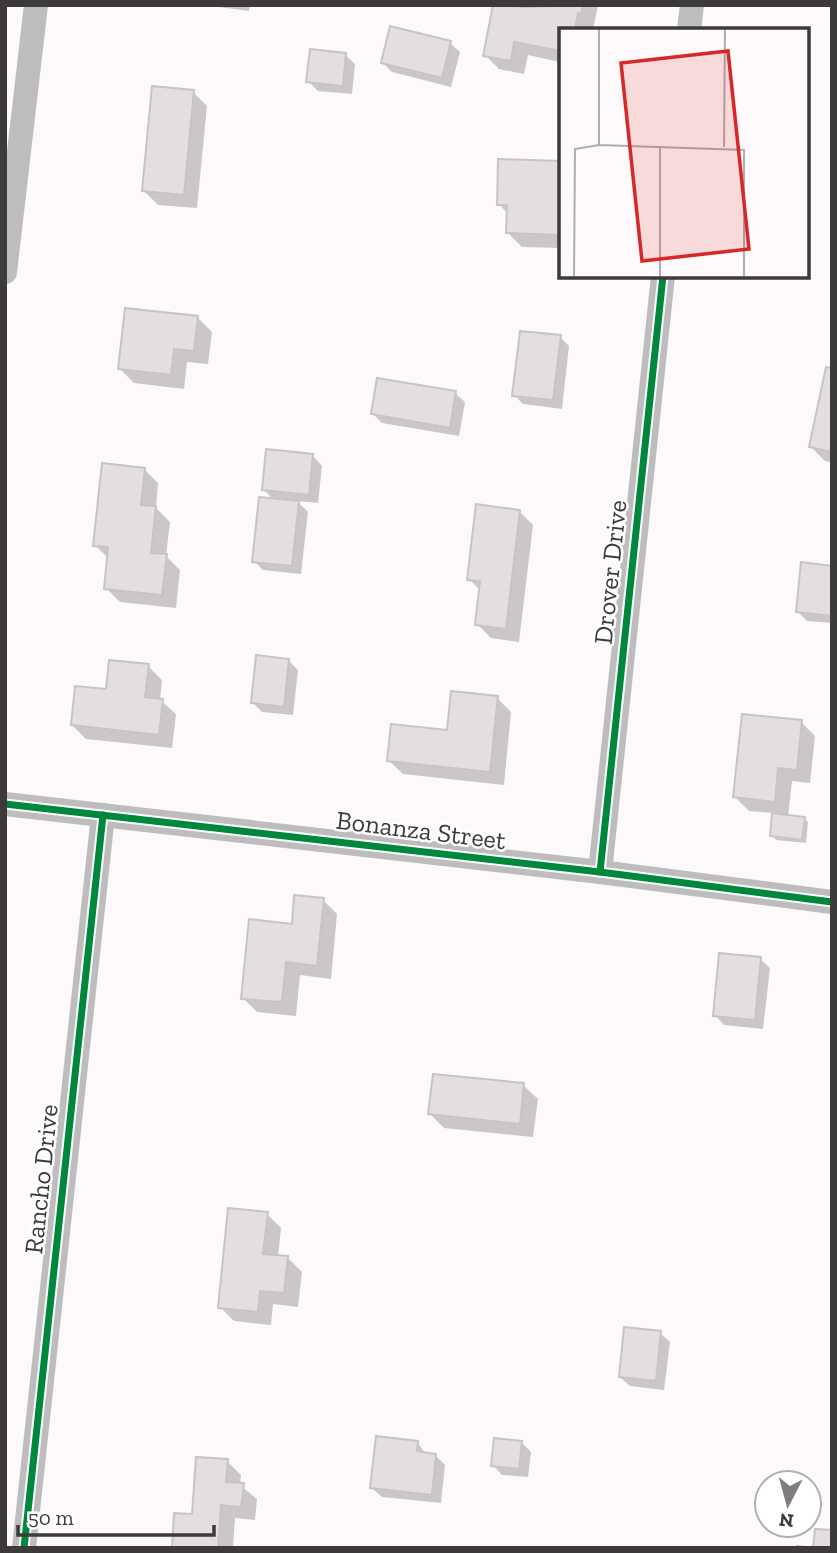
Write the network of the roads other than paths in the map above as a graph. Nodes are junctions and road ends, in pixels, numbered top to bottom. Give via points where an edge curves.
1 (36, 5) edge
2 (692, 5) edge
3 (689, 28) edge
4 (5, 272) edge
5 (663, 278) edge
6 (5, 804) edge
7 (103, 815) junction
8 (600, 872) junction
9 (832, 902) edge
10 (24, 1548) edge

1 - 4 street
2 - 3 street
5 - 8 street, Drover Drive
6 - 7 street, Bonanza Street
7 - 8 street, Bonanza Street
7 - 10 street, Rancho Drive
8 - 9 street, Bonanza Street

